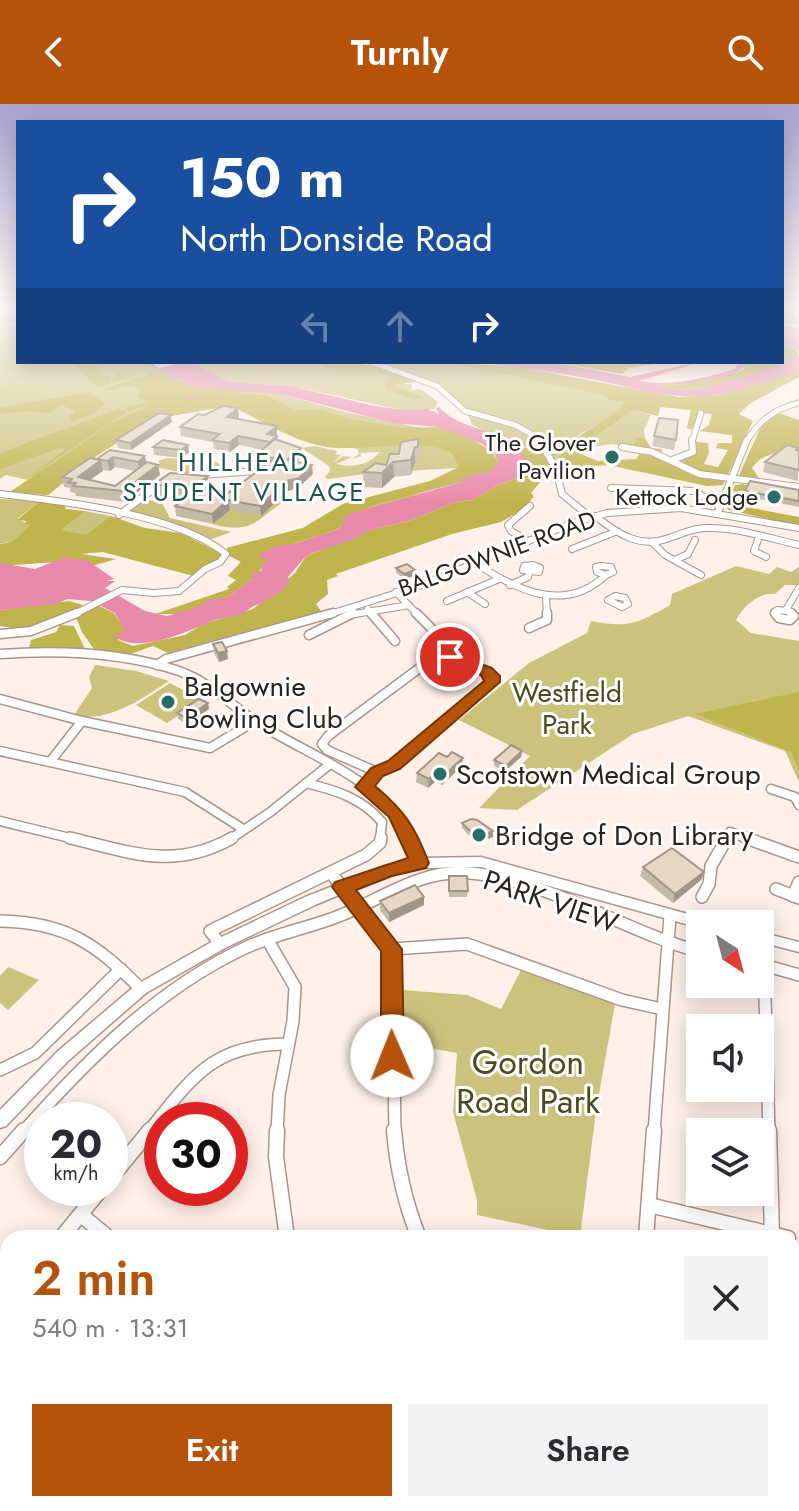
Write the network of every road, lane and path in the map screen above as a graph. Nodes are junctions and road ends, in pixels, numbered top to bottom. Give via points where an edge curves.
1 (403, 374) edge
2 (799, 403) edge
3 (701, 413) dead end
4 (622, 447) dead end
5 (672, 460) junction
6 (257, 471) edge
7 (730, 480) junction
8 (799, 487) edge
9 (611, 488) dead end
10 (0, 494) edge
11 (530, 506) dead end
12 (719, 509) junction
13 (119, 515) junction
14 (592, 516) junction
15 (799, 528) edge
16 (615, 532) junction
17 (759, 537) junction
18 (695, 540) dead end
19 (528, 541) junction
20 (653, 543) junction
21 (799, 545) edge
22 (572, 549) dead end
23 (766, 557) dead end
24 (675, 560) junction
25 (475, 563) junction
26 (529, 573) dead end
27 (606, 575) dead end
28 (701, 575) dead end
29 (499, 579) junction
30 (510, 585) junction
31 (594, 586) junction
32 (799, 588) edge
33 (396, 592) junction
34 (467, 592) junction
35 (613, 596) dead end
36 (546, 597) junction
37 (447, 601) dead end
38 (485, 604) dead end
39 (409, 605) junction
40 (368, 609) junction
41 (786, 610) dead end
42 (529, 628) dead end
43 (0, 634) edge
44 (309, 635) dead end
45 (395, 641) dead end
46 (0, 654) edge
47 (437, 655) junction
48 (157, 665) junction
49 (0, 699) edge
50 (82, 721) junction
51 (255, 721) junction
52 (0, 751) edge
53 (50, 762) junction
54 (329, 765) junction
55 (377, 772) junction
56 (306, 783) junction
57 (364, 787) junction
58 (771, 789) dead end
59 (799, 805) edge
60 (0, 821) edge
61 (243, 829) junction
62 (799, 857) edge
63 (419, 863) junction
64 (331, 873) junction
65 (799, 882) edge
66 (342, 887) junction
67 (776, 889) dead end
68 (702, 897) dead end
69 (796, 897) edge
70 (357, 906) junction
71 (670, 916) junction
72 (686, 920) edge
73 (0, 921) edge
74 (267, 939) junction
75 (774, 941) edge
76 (220, 944) junction
77 (668, 944) junction
78 (799, 947) edge
79 (686, 948) edge
80 (392, 949) junction
81 (774, 968) edge
82 (121, 969) junction
83 (799, 975) edge
84 (141, 989) junction
85 (763, 998) edge
86 (662, 1009) junction
87 (288, 1044) junction
88 (0, 1070) edge
89 (0, 1121) edge
90 (0, 1157) edge
91 (128, 1157) edge
92 (649, 1205) junction
93 (88, 1206) edge
94 (81, 1215) junction
95 (68, 1230) edge
96 (99, 1230) edge
97 (286, 1230) edge
98 (416, 1230) edge
99 (647, 1230) edge
100 (755, 1230) edge
101 (772, 1230) edge

1 - 14 street via 437,386 465,411 537,437 562,494
2 - 7 street via 762,418
3 - 5 street via 691,433 693,452
4 - 5 street
5 - 7 street via 691,471
6 - 13 street via 176,476
7 - 8 street
7 - 12 street
9 - 12 street via 694,491
10 - 13 street via 42,497
11 - 19 street via 508,525
12 - 14 street, BALGOWNIE ROAD via 656,508
12 - 15 street, BALGOWNIE ROAD
13 - 43 street via 190,532 226,554 185,589 131,589 31,631
14 - 16 street
14 - 19 street, BALGOWNIE ROAD
16 - 20 street
16 - 22 street
17 - 20 street via 699,528
17 - 21 street
17 - 23 street via 754,551
18 - 24 street via 688,554
19 - 25 street, BALGOWNIE ROAD
20 - 24 street
24 - 28 street
25 - 29 street
25 - 33 street, BALGOWNIE ROAD
26 - 30 street
27 - 31 street
29 - 30 street
29 - 34 street
30 - 36 street
31 - 35 street
31 - 36 street
32 - 41 street
33 - 39 street
33 - 48 street, BALGOWNIE ROAD
34 - 37 street
34 - 38 street
36 - 42 street via 547,620
39 - 40 street
39 - 47 street via 437,634
40 - 44 street
40 - 45 street
46 - 48 street via 86,655
47 - 55 street via 322,744
47 - 55 street via 486,672 492,682 394,765
48 - 51 street via 201,681
49 - 50 street
50 - 51 street via 210,748
50 - 53 street
51 - 54 street
52 - 53 street
53 - 61 street via 185,792
54 - 56 street
54 - 57 street
55 - 57 street
56 - 61 street
56 - 64 street via 352,797 382,822 379,845
57 - 63 street via 395,813
58 - 59 street via 795,797
60 - 61 street via 154,858 201,853
62 - 68 street via 730,832
63 - 66 main road
63 - 71 main road via 481,862
64 - 66 street
64 - 76 street via 210,931
65 - 69 street
66 - 70 street
66 - 76 main road
67 - 69 street
70 - 74 street, PARK VIEW
70 - 77 street, PARK VIEW via 406,882 473,873
70 - 80 street
71 - 72 main road
71 - 77 street
73 - 82 street via 68,930 94,944
74 - 87 street via 295,987
74 - 90 street, PARK VIEW via 158,1000 74,1077
75 - 78 main road
76 - 84 main road
77 - 79 street, PARK VIEW
77 - 86 street
80 - 86 street via 467,944 622,1000
80 - 98 street via 396,1158
81 - 83 street
82 - 84 street
82 - 88 street via 42,1048
84 - 89 main road via 63,1056
85 - 101 street
86 - 92 street
87 - 91 street via 238,1047 212,1058
87 - 97 street via 276,1157
92 - 99 street
92 - 100 street
93 - 94 street
94 - 95 street
94 - 96 street

